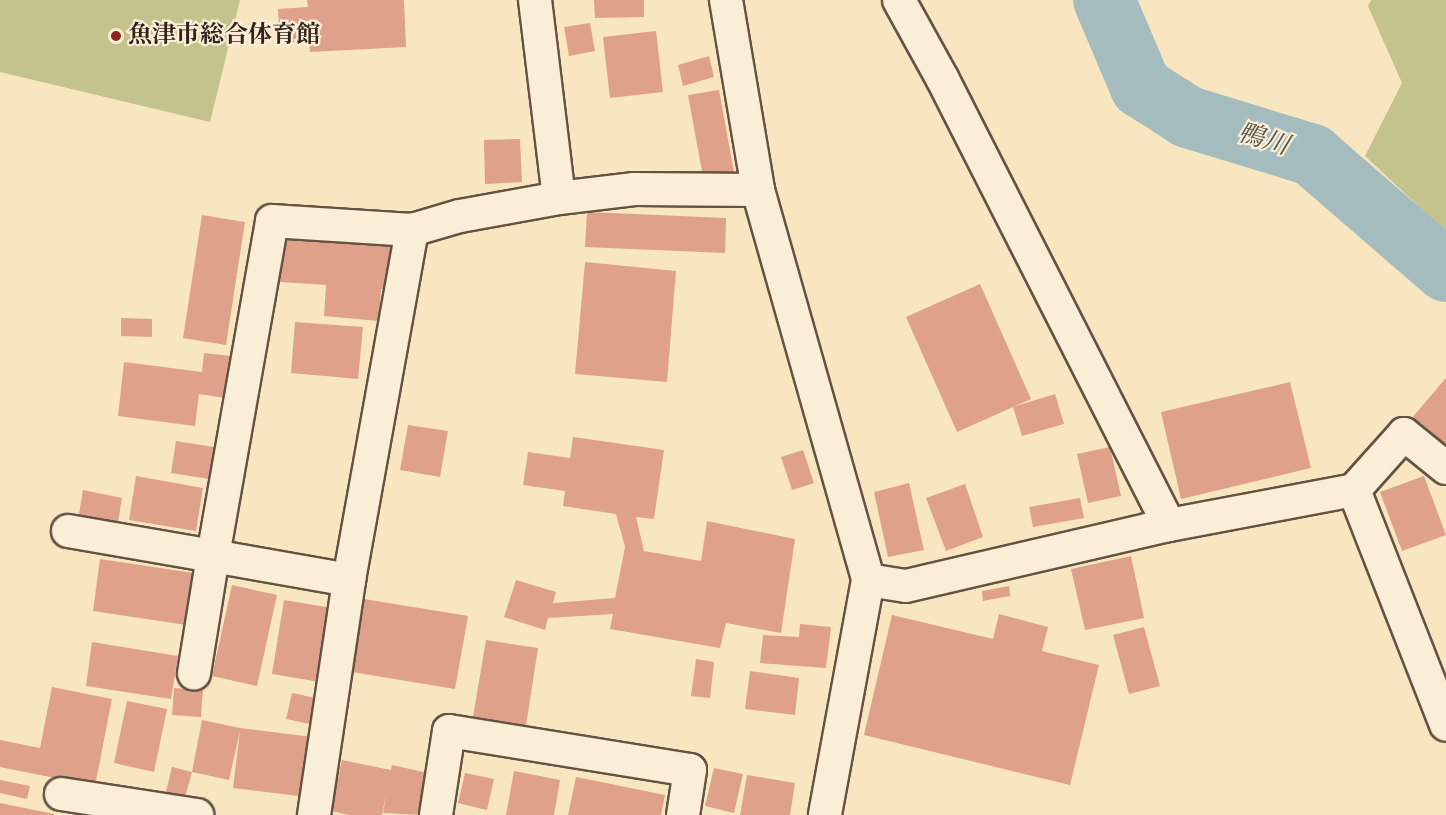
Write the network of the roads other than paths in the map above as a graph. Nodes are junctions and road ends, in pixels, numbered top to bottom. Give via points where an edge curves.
1 (535, 0) edge
2 (726, 0) edge
3 (899, 0) edge
4 (758, 190) junction
5 (559, 198) junction
6 (412, 230) junction
7 (1446, 468) edge
8 (1354, 490) junction
9 (1169, 525) junction
10 (68, 531) dead end
11 (213, 556) junction
12 (349, 580) junction
13 (868, 580) junction
14 (194, 673) dead end
15 (1445, 716) edge
16 (61, 794) dead end
17 (196, 815) edge
18 (314, 815) edge
19 (436, 815) edge
20 (683, 815) edge
21 (825, 815) edge

1 - 5 street
2 - 4 street
3 - 9 street
4 - 5 street via 634,189
4 - 13 street
5 - 6 street via 460,216
6 - 11 street via 272,221
6 - 12 street
7 - 8 street via 1404,434
8 - 9 street
8 - 15 street
9 - 13 street via 906,586
10 - 11 street
11 - 12 street
11 - 14 street
12 - 18 street
13 - 21 street
16 - 17 street
19 - 20 street via 449,731 690,770

